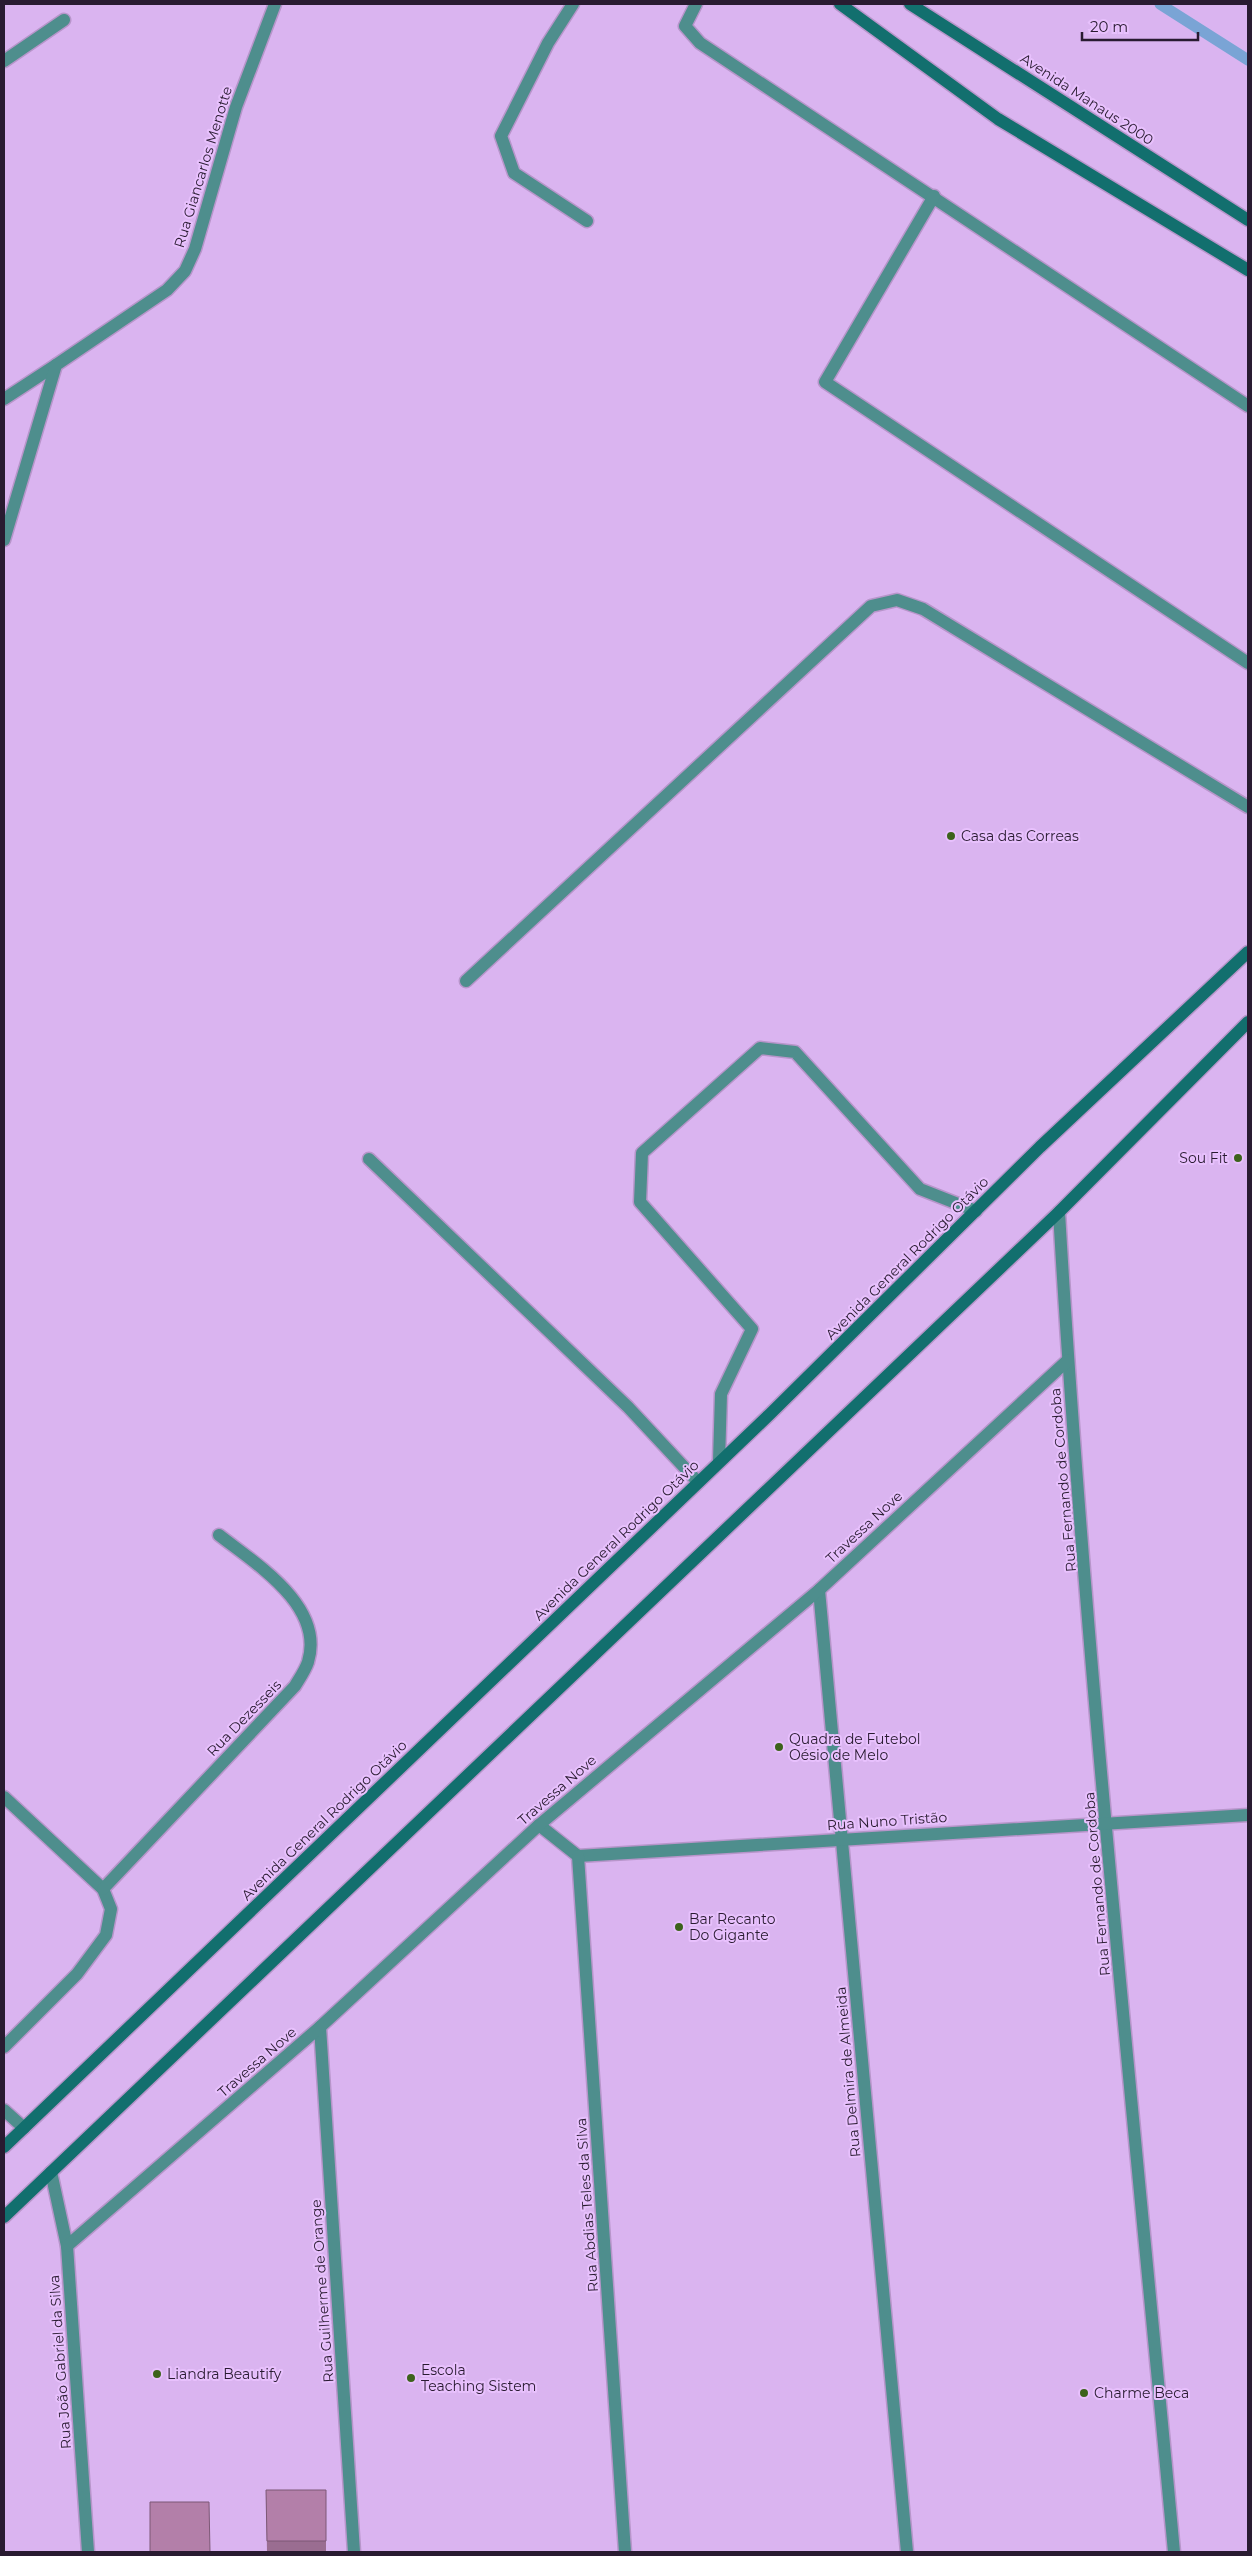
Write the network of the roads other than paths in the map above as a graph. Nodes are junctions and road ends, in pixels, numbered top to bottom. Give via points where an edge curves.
1 (275, 4) edge
2 (573, 4) edge
3 (696, 4) edge
4 (840, 4) edge
5 (910, 4) edge
6 (64, 20) dead end
7 (4, 61) edge
8 (934, 196) junction
9 (1248, 220) edge
10 (587, 221) dead end
11 (1248, 270) edge
12 (56, 365) junction
13 (4, 398) edge
14 (1248, 406) edge
15 (4, 540) edge
16 (1248, 664) edge
17 (1248, 808) edge
18 (1248, 952) edge
19 (466, 981) dead end
20 (1248, 1022) edge
21 (370, 1160) dead end
22 (976, 1211) junction
23 (1059, 1212) junction
24 (1068, 1360) junction
25 (719, 1461) junction
26 (698, 1482) junction
27 (219, 1535) dead end
28 (819, 1590) junction
29 (4, 1797) edge
30 (1248, 1815) edge
31 (1107, 1823) junction
32 (539, 1825) junction
33 (841, 1839) junction
34 (578, 1856) junction
35 (103, 1888) junction
36 (320, 2027) junction
37 (4, 2047) edge
38 (4, 2110) edge
39 (24, 2128) junction
40 (4, 2147) edge
41 (51, 2172) junction
42 (4, 2217) edge
43 (67, 2246) junction
44 (88, 2552) edge
45 (354, 2552) edge
46 (625, 2552) edge
47 (907, 2552) edge
48 (1174, 2552) edge

1 - 12 street, Rua Giancarlos Menotte via 236,106 195,249 185,271 167,290
2 - 10 street via 548,43 501,136 514,173
3 - 8 street via 685,26 700,43
4 - 11 main road via 998,119
5 - 9 main road, Avenida Manaus 2000
6 - 7 street
8 - 14 street
8 - 16 street via 825,382
12 - 13 street, Rua Giancarlos Menotte
12 - 15 street
17 - 19 street via 923,609 898,600 871,606
18 - 22 main road, Avenida General Rodrigo Otávio
20 - 23 main road
21 - 26 street via 628,1407
22 - 25 main road, Avenida General Rodrigo Otávio
22 - 25 street via 920,1189 795,1052 760,1048 642,1153 640,1202 752,1330 722,1394
23 - 24 street, Rua Fernando de Cordoba
23 - 41 main road
24 - 28 street, Travessa Nove
24 - 31 street, Rua Fernando de Cordoba
25 - 26 main road, Avenida General Rodrigo Otávio
26 - 39 main road, Avenida General Rodrigo Otávio
27 - 35 street, Rua Dezesseis via 282,1584 308,1622 311,1646 308,1663 295,1686
28 - 32 street, Travessa Nove
28 - 33 street, Rua Delmira de Almeida
29 - 35 street
30 - 31 street, Rua Nuno Tristão
31 - 33 street, Rua Nuno Tristão
31 - 48 street, Rua Fernando de Cordoba
32 - 34 street
32 - 36 street, Travessa Nove
33 - 34 street, Rua Nuno Tristão
33 - 47 street, Rua Delmira de Almeida
34 - 46 street, Rua Abdias Teles da Silva
35 - 37 street via 111,1909 106,1935 77,1974
36 - 43 street, Travessa Nove
36 - 45 street, Rua Guilherme de Orange
38 - 39 street
39 - 40 main road, Avenida General Rodrigo Otávio
41 - 42 main road
41 - 43 street, Rua João Gabriel da Silva
43 - 44 street, Rua João Gabriel da Silva

